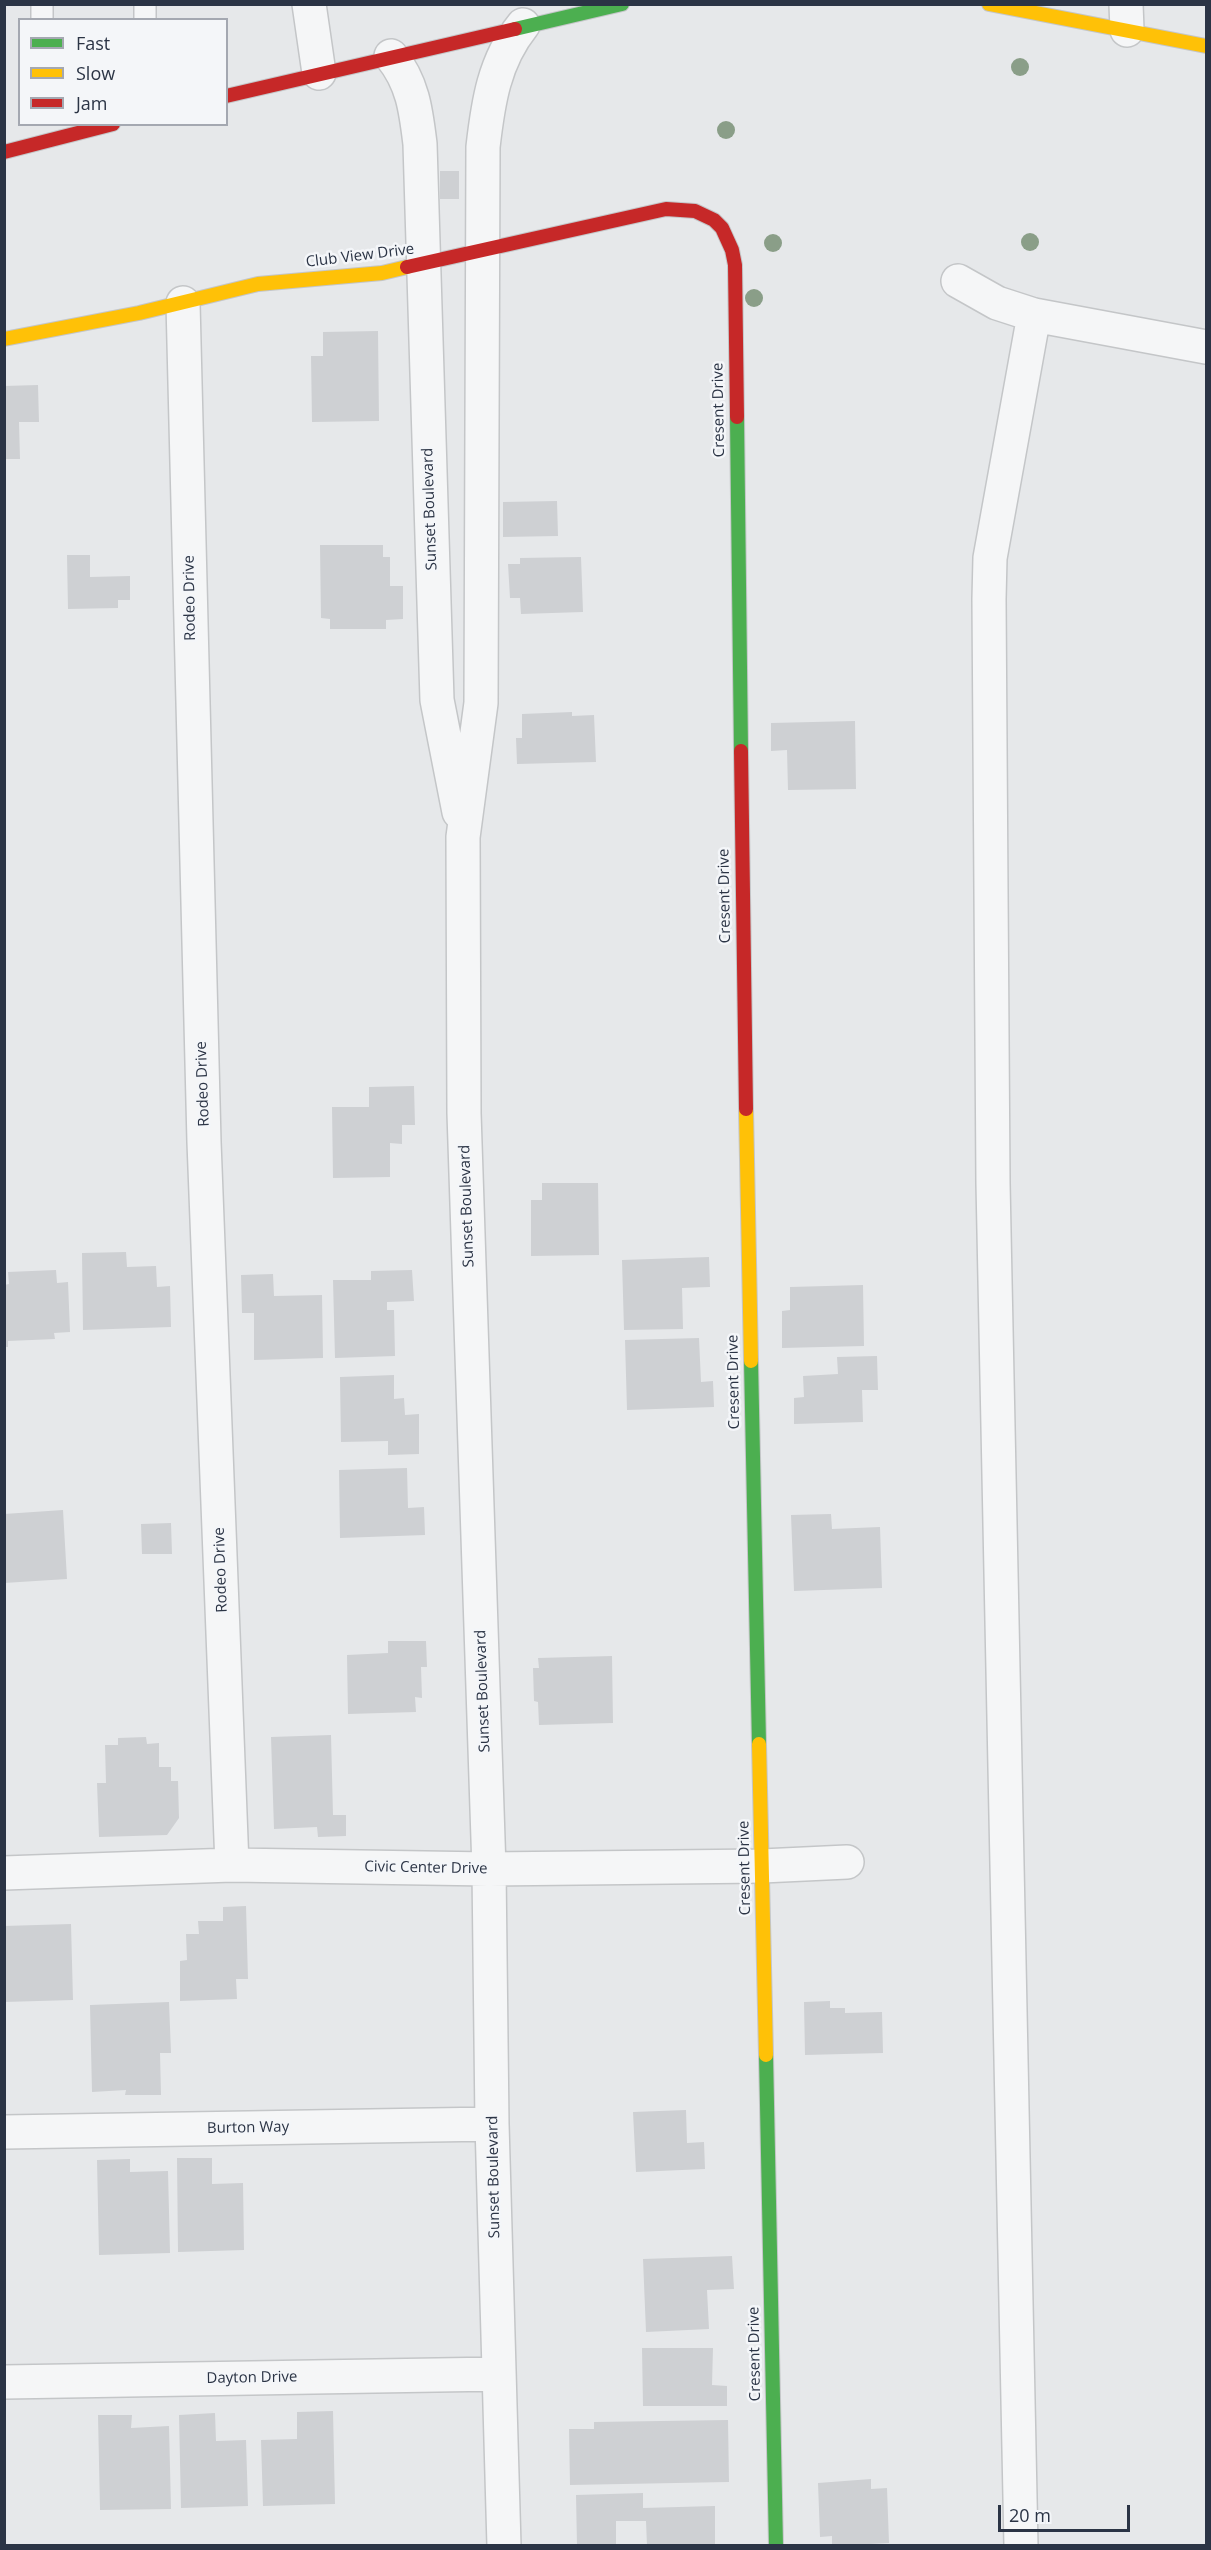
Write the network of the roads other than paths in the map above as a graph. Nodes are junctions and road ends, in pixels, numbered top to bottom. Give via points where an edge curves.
1 (309, 4) edge
2 (622, 4) edge
3 (989, 4) edge
4 (1127, 17) edge
5 (523, 26) junction
6 (1206, 46) edge
7 (391, 56) junction
8 (319, 73) junction
9 (228, 96) edge
10 (97, 126) edge
11 (43, 133) edge
12 (4, 152) edge
13 (717, 222) joint
14 (481, 251) junction
15 (423, 265) junction
16 (958, 282) dead end
17 (183, 303) junction
18 (1034, 315) junction
19 (4, 339) edge
20 (1206, 347) edge
21 (463, 837) junction
22 (847, 1862) dead end
23 (232, 1865) junction
24 (762, 1866) junction
25 (489, 1869) junction
26 (4, 1873) edge
27 (492, 2124) junction
28 (4, 2132) edge
29 (499, 2374) junction
30 (4, 2382) edge
31 (504, 2546) edge
32 (776, 2546) edge
33 (1021, 2546) edge

1 - 8 street
2 - 5 street
3 - 4 street
4 - 6 street
5 - 7 street
5 - 14 street, Sunset Boulevard via 506,51 489,95 481,180
7 - 8 street
7 - 15 street, Sunset Boulevard via 403,71 415,105
8 - 9 street
10 - 11 street
11 - 12 street
13 - 14 street, Club View Drive via 702,213 666,209
13 - 24 street, Cresent Drive via 730,241 735,266 746,1173
14 - 15 street, Club View Drive
14 - 21 street, Sunset Boulevard via 481,703
15 - 17 street, Club View Drive via 382,273 258,284
15 - 21 street, Sunset Boulevard via 437,700
16 - 18 street via 997,303
17 - 19 street, Club View Drive
17 - 23 street, Rodeo Drive via 204,1142
18 - 20 street
18 - 33 street via 990,558 989,599 993,1182
21 - 25 street, Sunset Boulevard via 464,1113
22 - 24 street, Civic Center Drive
23 - 25 street, Civic Center Drive
23 - 26 street, Civic Center Drive
24 - 25 street, Civic Center Drive
24 - 32 street, Cresent Drive
25 - 27 street, Sunset Boulevard
27 - 28 street, Burton Way
27 - 29 street, Sunset Boulevard
29 - 30 street, Dayton Drive
29 - 31 street, Sunset Boulevard

